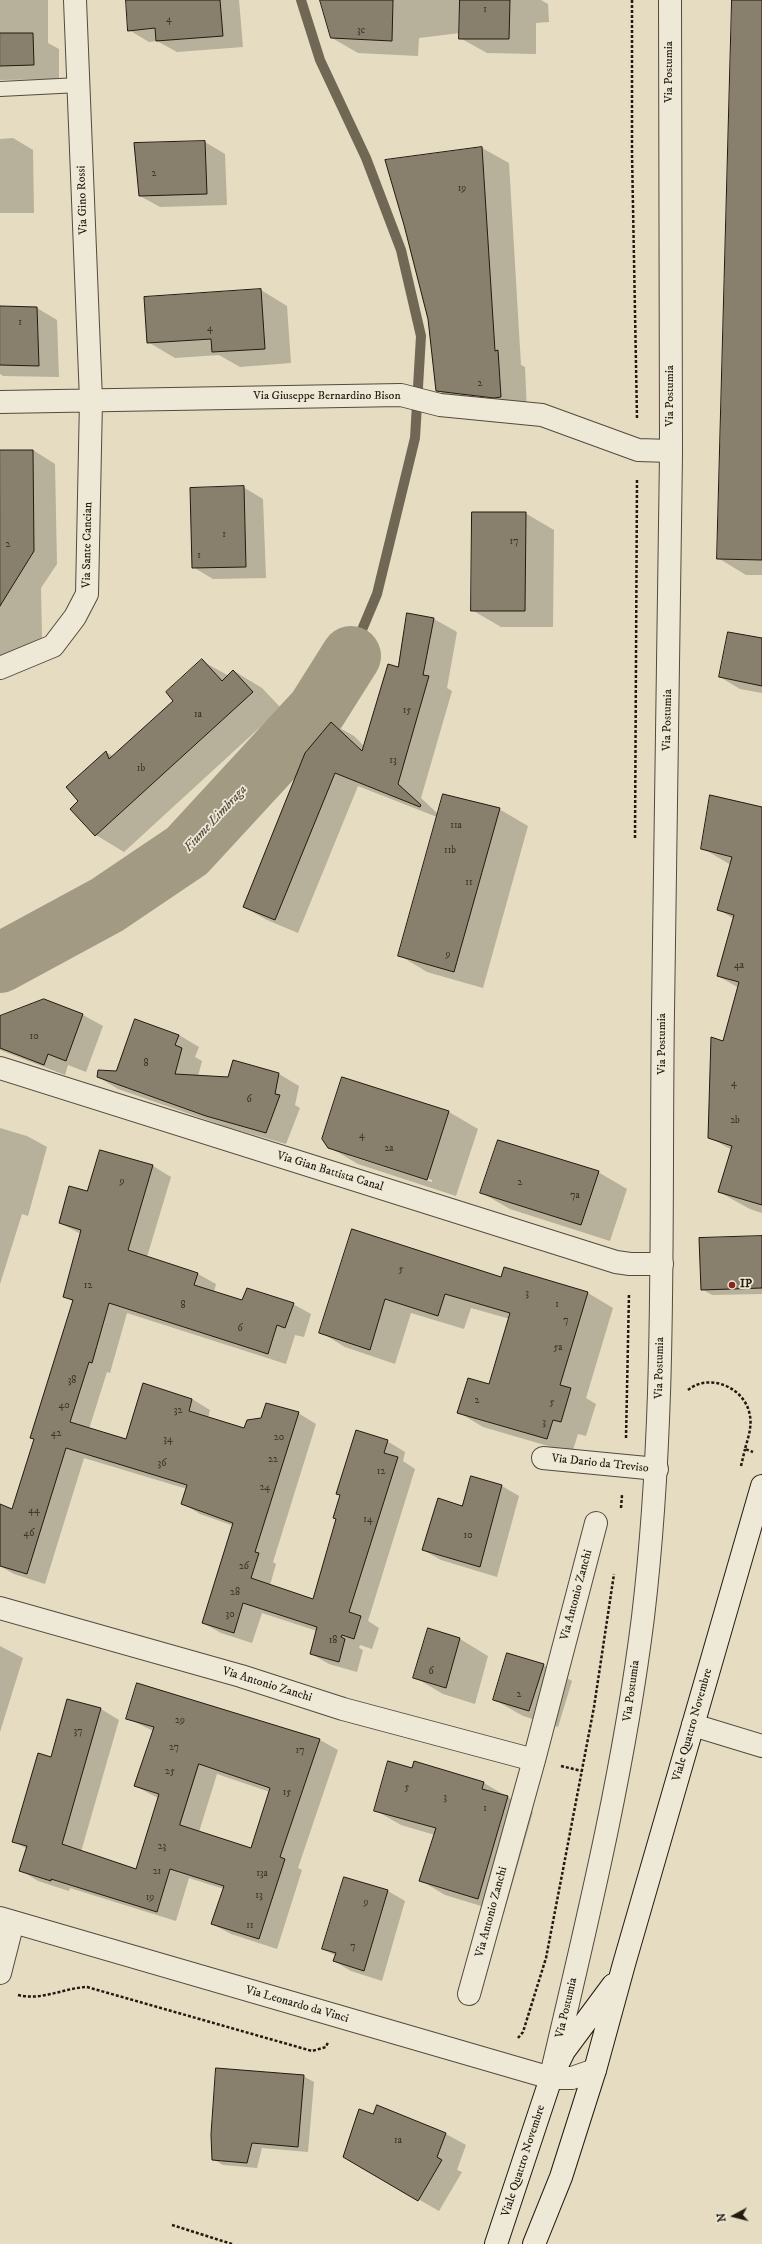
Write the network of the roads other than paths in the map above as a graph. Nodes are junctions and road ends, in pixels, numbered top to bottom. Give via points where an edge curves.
1 (75, 0) edge
2 (670, 0) edge
3 (79, 85) junction
4 (0, 89) edge
5 (91, 400) junction
6 (0, 402) edge
7 (671, 451) junction
8 (0, 668) edge
9 (0, 1068) edge
10 (662, 1264) junction
11 (543, 1458) dead end
12 (656, 1469) junction
13 (762, 1486) edge
14 (596, 1523) dead end
15 (0, 1608) edge
16 (693, 1725) junction
17 (762, 1746) edge
18 (534, 1760) junction
19 (7, 1920) edge
20 (624, 1964) junction
21 (0, 1973) edge
22 (469, 1994) dead end
23 (596, 2070) junction
24 (551, 2078) junction
25 (496, 2244) edge
26 (534, 2244) edge

1 - 3 street, Via Gino Rossi
2 - 7 street, Via Postumia
3 - 4 lane
3 - 5 street, Via Gino Rossi
5 - 6 street, Via Giuseppe Bernardino Bison
5 - 7 street, Via Giuseppe Bernardino Bison via 401,395 440,405 542,415 638,450
5 - 8 street, Via Sante Cancian via 87,594 53,646
7 - 10 street, Via Postumia
9 - 10 street, Via Gian Battista Canal via 616,1262
10 - 12 street, Via Postumia
11 - 12 street, Via Dario da Treviso
12 - 24 street, Via Postumia via 643,1618 628,1719 596,1886
13 - 16 street, Viale Quattro Novembre
14 - 18 street, Via Antonio Zanchi
15 - 18 street, Via Antonio Zanchi via 241,1676 343,1709
16 - 17 street
16 - 20 street, Viale Quattro Novembre
18 - 22 street, Via Antonio Zanchi
19 - 21 street
19 - 24 street, Via Leonardo da Vinci
20 - 23 street
20 - 24 street via 611,1988 564,2051
23 - 24 street, Via Leonardo da Vinci via 572,2078
23 - 26 street via 561,2177
24 - 25 street, Viale Quattro Novembre

